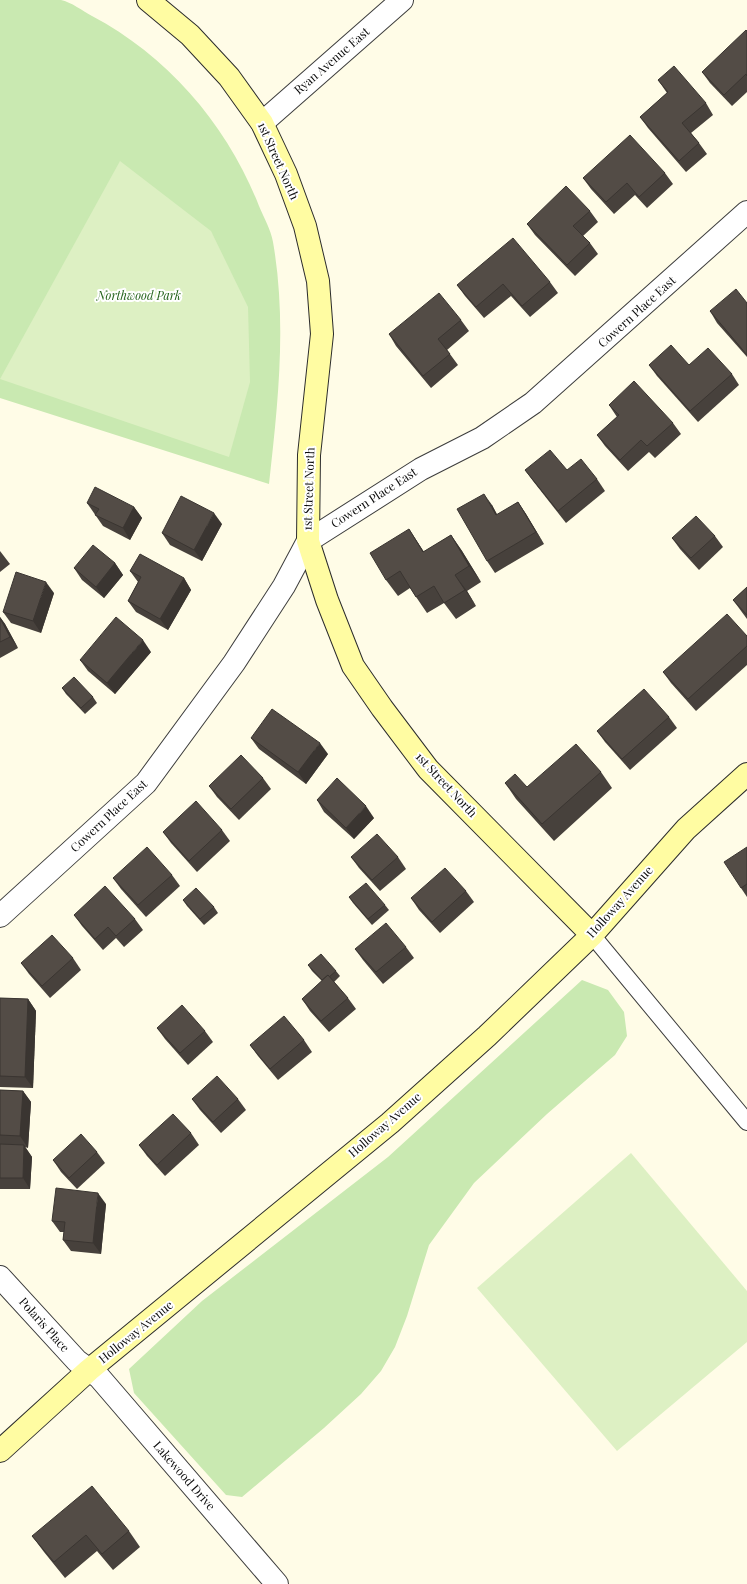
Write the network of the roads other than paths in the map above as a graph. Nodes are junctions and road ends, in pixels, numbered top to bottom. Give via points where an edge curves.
1 (148, 0) edge
2 (402, 0) edge
3 (262, 123) junction
4 (747, 212) edge
5 (308, 541) junction
6 (747, 774) edge
7 (0, 916) edge
8 (592, 935) junction
9 (747, 1122) edge
10 (0, 1277) edge
11 (89, 1370) junction
12 (0, 1451) edge
13 (277, 1584) edge

1 - 3 street, 1st Street North via 190,35 229,77
2 - 3 street, Ryan Avenue East
3 - 5 street, 1st Street North via 286,174 305,226 318,281 322,334 309,455
4 - 5 street, Cowern Place East via 533,404 482,438 421,469
5 - 7 street, Cowern Place East via 284,586 234,664 146,783
5 - 8 street, 1st Street North via 327,600 353,666 382,708 428,769
6 - 8 street, Holloway Avenue via 686,829
8 - 9 lane
8 - 11 street, Holloway Avenue via 487,1036 390,1123
10 - 11 street, Polaris Place via 77,1361
11 - 12 street, Holloway Avenue
11 - 13 street, Lakewood Drive via 99,1377

